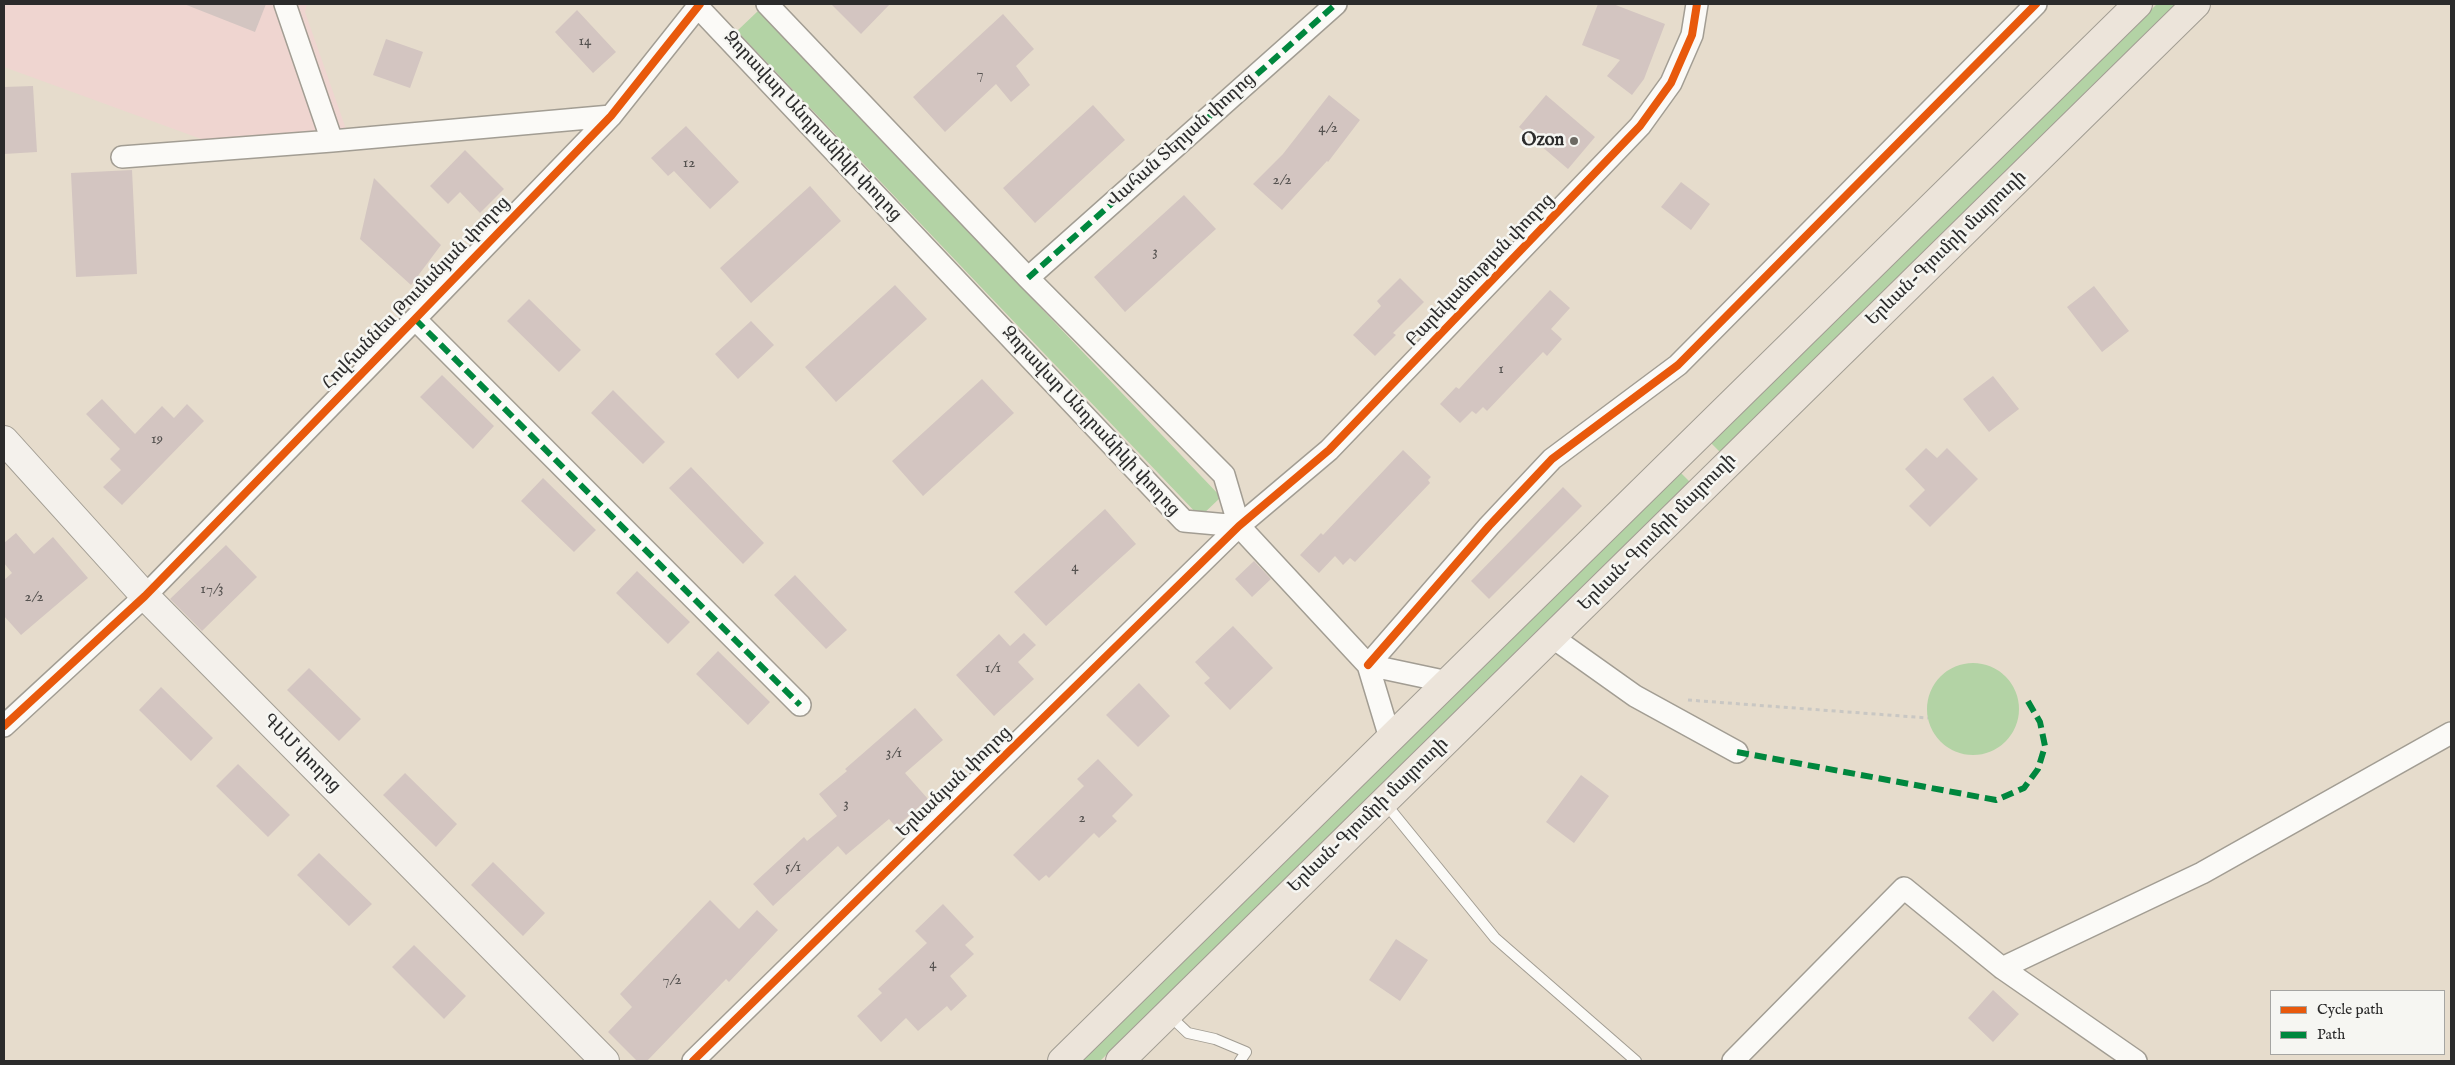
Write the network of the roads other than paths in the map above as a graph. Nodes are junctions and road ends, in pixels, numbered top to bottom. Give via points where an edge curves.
1 (285, 4) edge
2 (767, 4) edge
3 (1336, 4) edge
4 (1696, 4) edge
5 (2036, 4) edge
6 (2138, 4) edge
7 (2196, 4) edge
8 (698, 5) edge
9 (611, 116) junction
10 (332, 142) junction
11 (122, 157) dead end
12 (1028, 278) junction
13 (415, 319) junction
14 (4, 440) edge
15 (1686, 448) junction
16 (1716, 476) junction
17 (1239, 526) junction
18 (145, 596) junction
19 (1552, 637) junction
20 (1368, 665) junction
21 (1448, 682) junction
22 (800, 705) dead end
23 (4, 726) edge
24 (2451, 733) edge
25 (1390, 738) junction
26 (1737, 752) dead end
27 (1383, 800) junction
28 (2002, 968) junction
29 (1168, 1014) junction
30 (605, 1061) edge
31 (693, 1061) edge
32 (1062, 1061) edge
33 (1120, 1061) edge
34 (1240, 1061) edge
35 (1636, 1061) edge
36 (1733, 1061) edge
37 (2136, 1061) edge

1 - 10 street
2 - 12 street
3 - 12 street, Վահան Տերյան փողոց
4 - 17 street, Բարեկամության փողոց via 1692,35 1671,83 1640,126 1329,450
5 - 20 street via 1678,365 1552,460 1488,526
6 - 15 highway
7 - 16 highway, Երևան-Գյումրի մայրուղի
8 - 9 street, Հովհաննես Թումանյան փողոց
8 - 17 street, Զորավար Անդրանիկի փողոց via 1184,521
9 - 10 street
9 - 13 street, Հովհաննես Թումանյան փողոց
10 - 11 street
12 - 17 street via 1224,475
13 - 18 street, Հովհաննես Թումանյան փողոց
13 - 22 street
14 - 18 street, ԳԱՄ փողոց
15 - 16 highway
15 - 21 highway
16 - 19 highway, Երևան-Գյումրի մայրուղի
17 - 20 street
17 - 31 street, Երևանյան փողոց
18 - 23 street, Հովհաննես Թումանյան փողոց
18 - 30 street, ԳԱՄ փողոց
19 - 26 street via 1635,696
19 - 27 highway, Երևան-Գյումրի մայրուղի
20 - 21 street
20 - 25 street
21 - 25 highway
24 - 28 street via 2202,873
25 - 32 highway
27 - 29 highway, Երևան-Գյումրի մայրուղի
27 - 35 lane via 1495,938
28 - 36 street via 1904,888
28 - 37 street
29 - 33 highway, Երևան-Գյումրի մայրուղի
29 - 34 lane via 1188,1033 1215,1039 1246,1052

